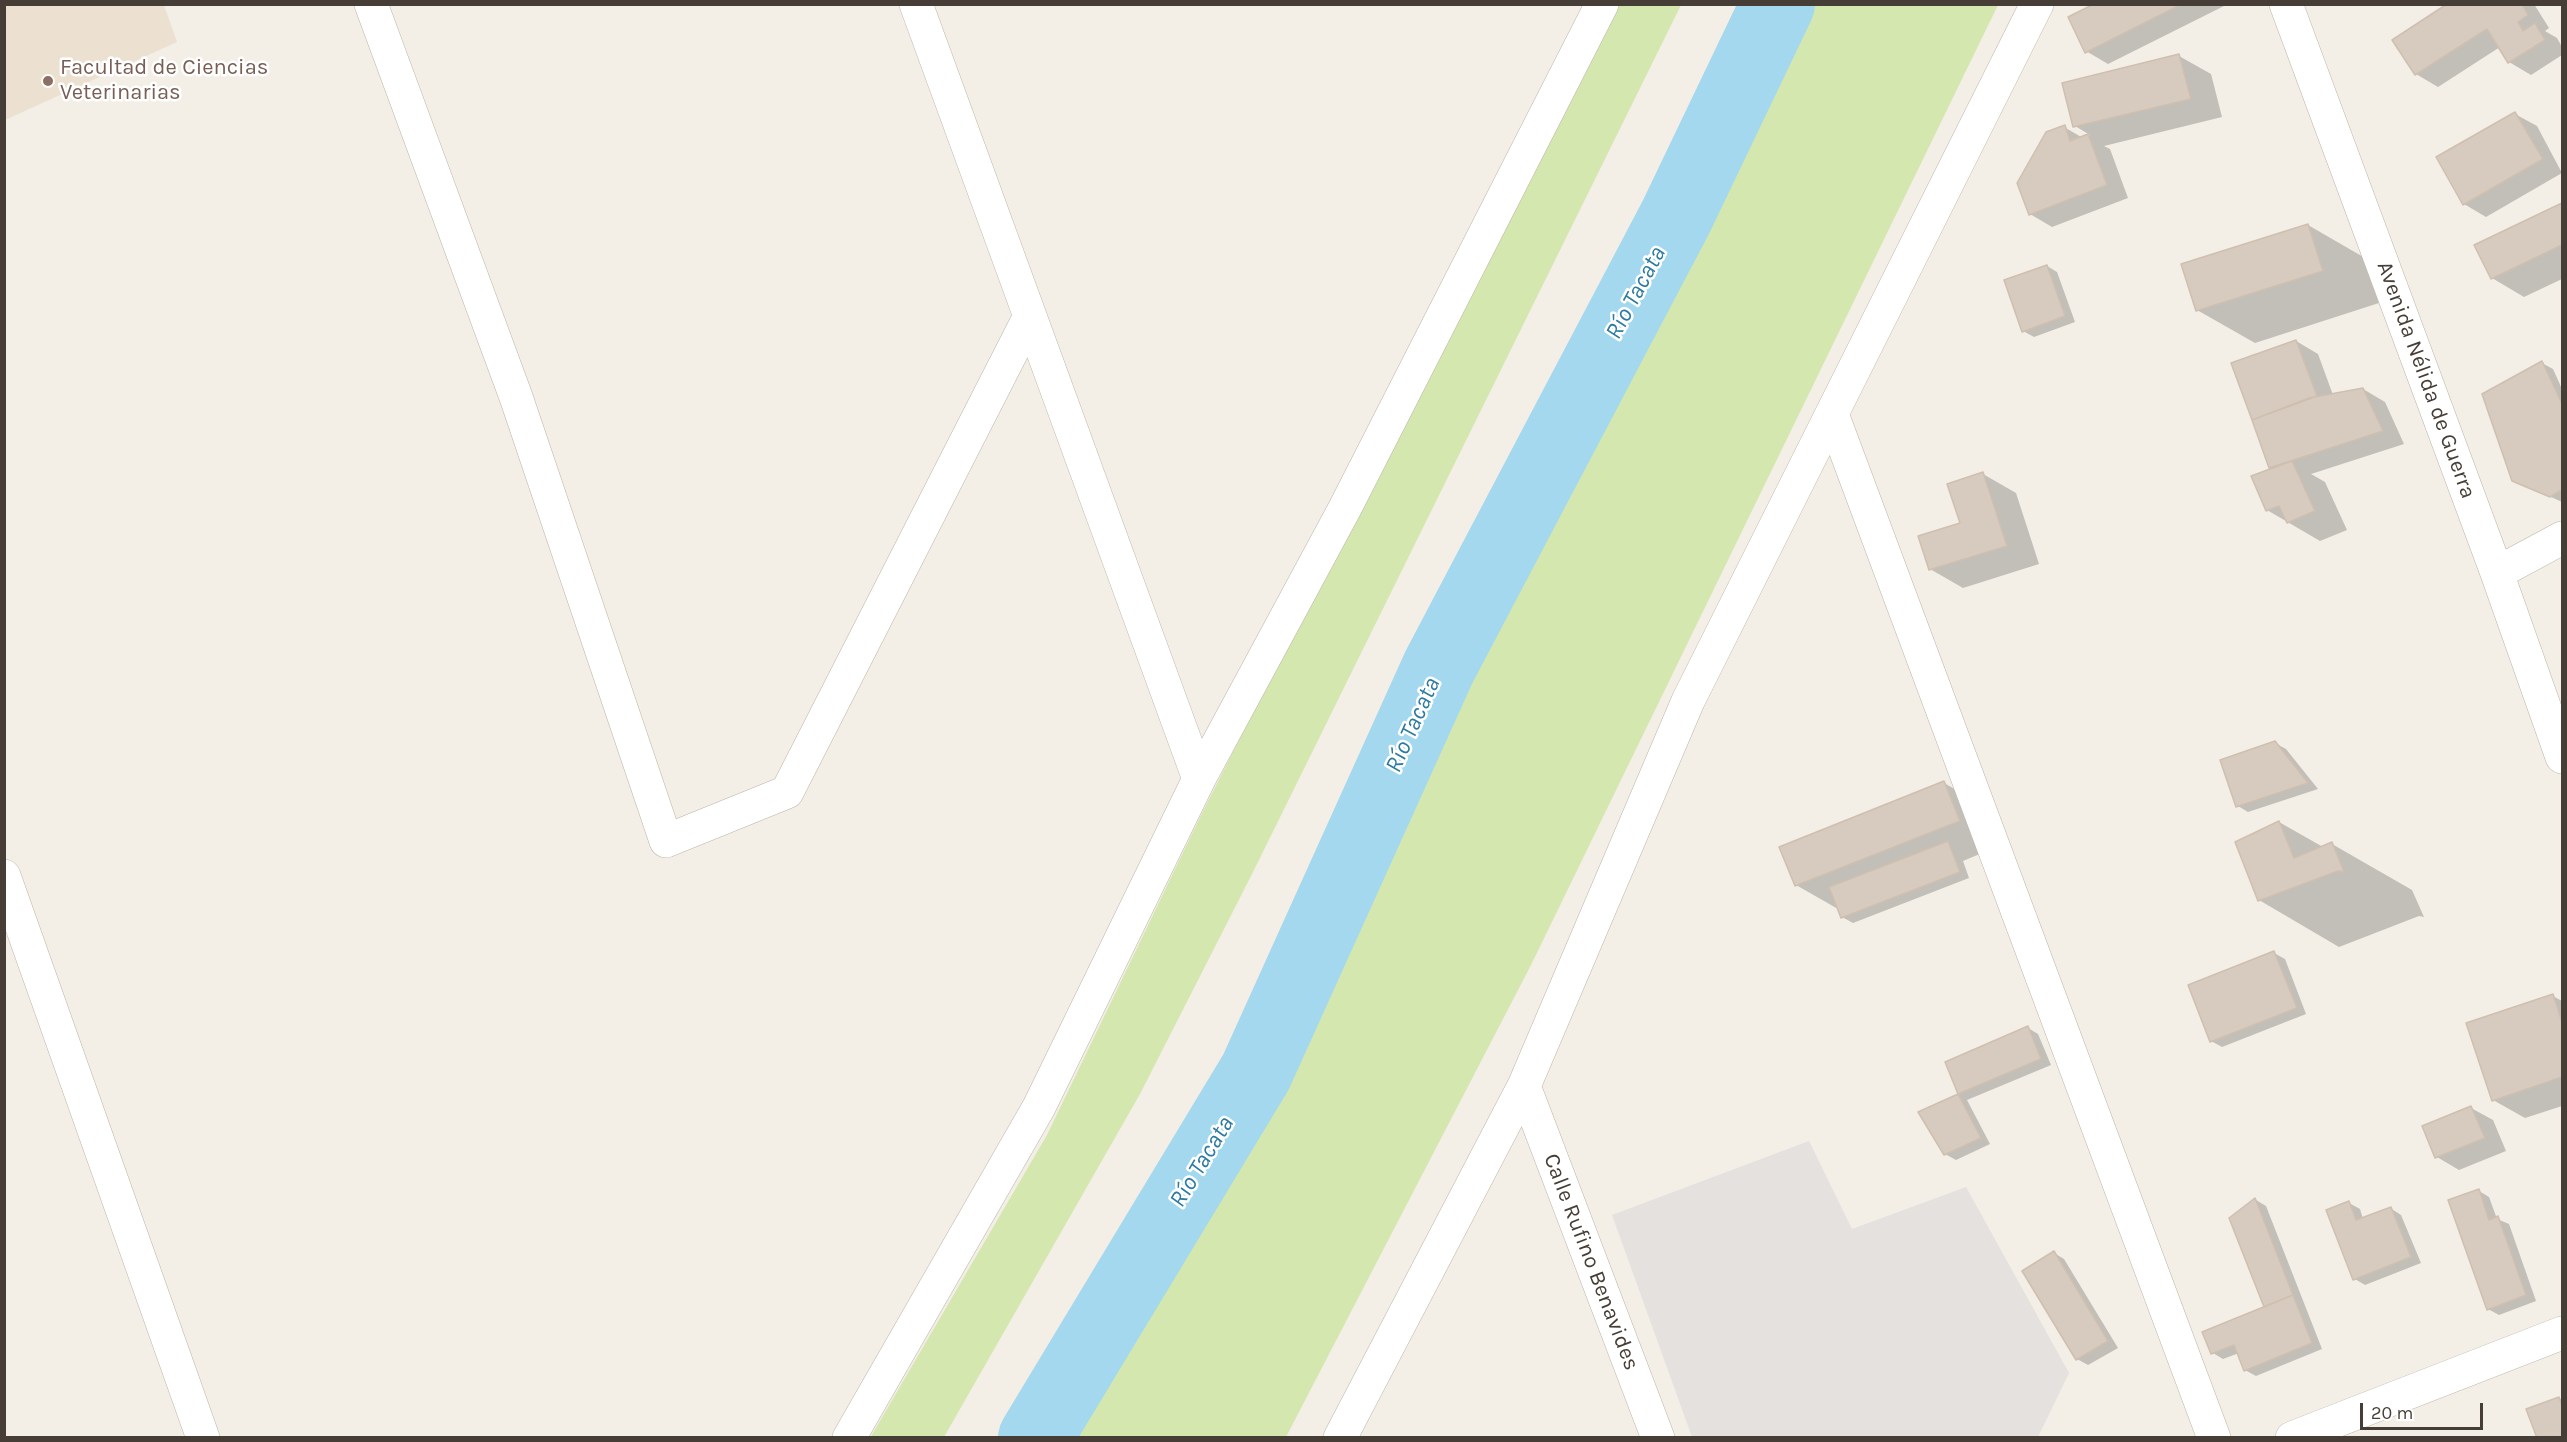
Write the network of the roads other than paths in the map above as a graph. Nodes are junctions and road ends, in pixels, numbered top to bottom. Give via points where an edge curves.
1 (371, 4) edge
2 (916, 4) edge
3 (1602, 4) edge
4 (2037, 4) edge
5 (2286, 4) edge
6 (1030, 316) junction
7 (1832, 414) junction
8 (2562, 538) edge
9 (2497, 573) junction
10 (2562, 757) edge
11 (1199, 779) junction
12 (4, 876) edge
13 (1524, 1086) junction
14 (2562, 1333) edge
15 (203, 1437) edge
16 (849, 1437) edge
17 (1340, 1437) edge
18 (1658, 1437) edge
19 (2214, 1437) edge
20 (2292, 1437) edge

1 - 6 street via 516,397 666,841 787,792
2 - 6 street
3 - 11 street via 1345,508
4 - 7 street
5 - 9 street, Avenida Nélida de Guerra
6 - 11 street
7 - 13 street via 1688,701
7 - 19 street
8 - 9 street
9 - 10 street, Avenida Nélida de Guerra
11 - 16 street via 1039,1107
12 - 15 street
13 - 17 street
13 - 18 street, Calle Rufino Benavides
14 - 20 street

